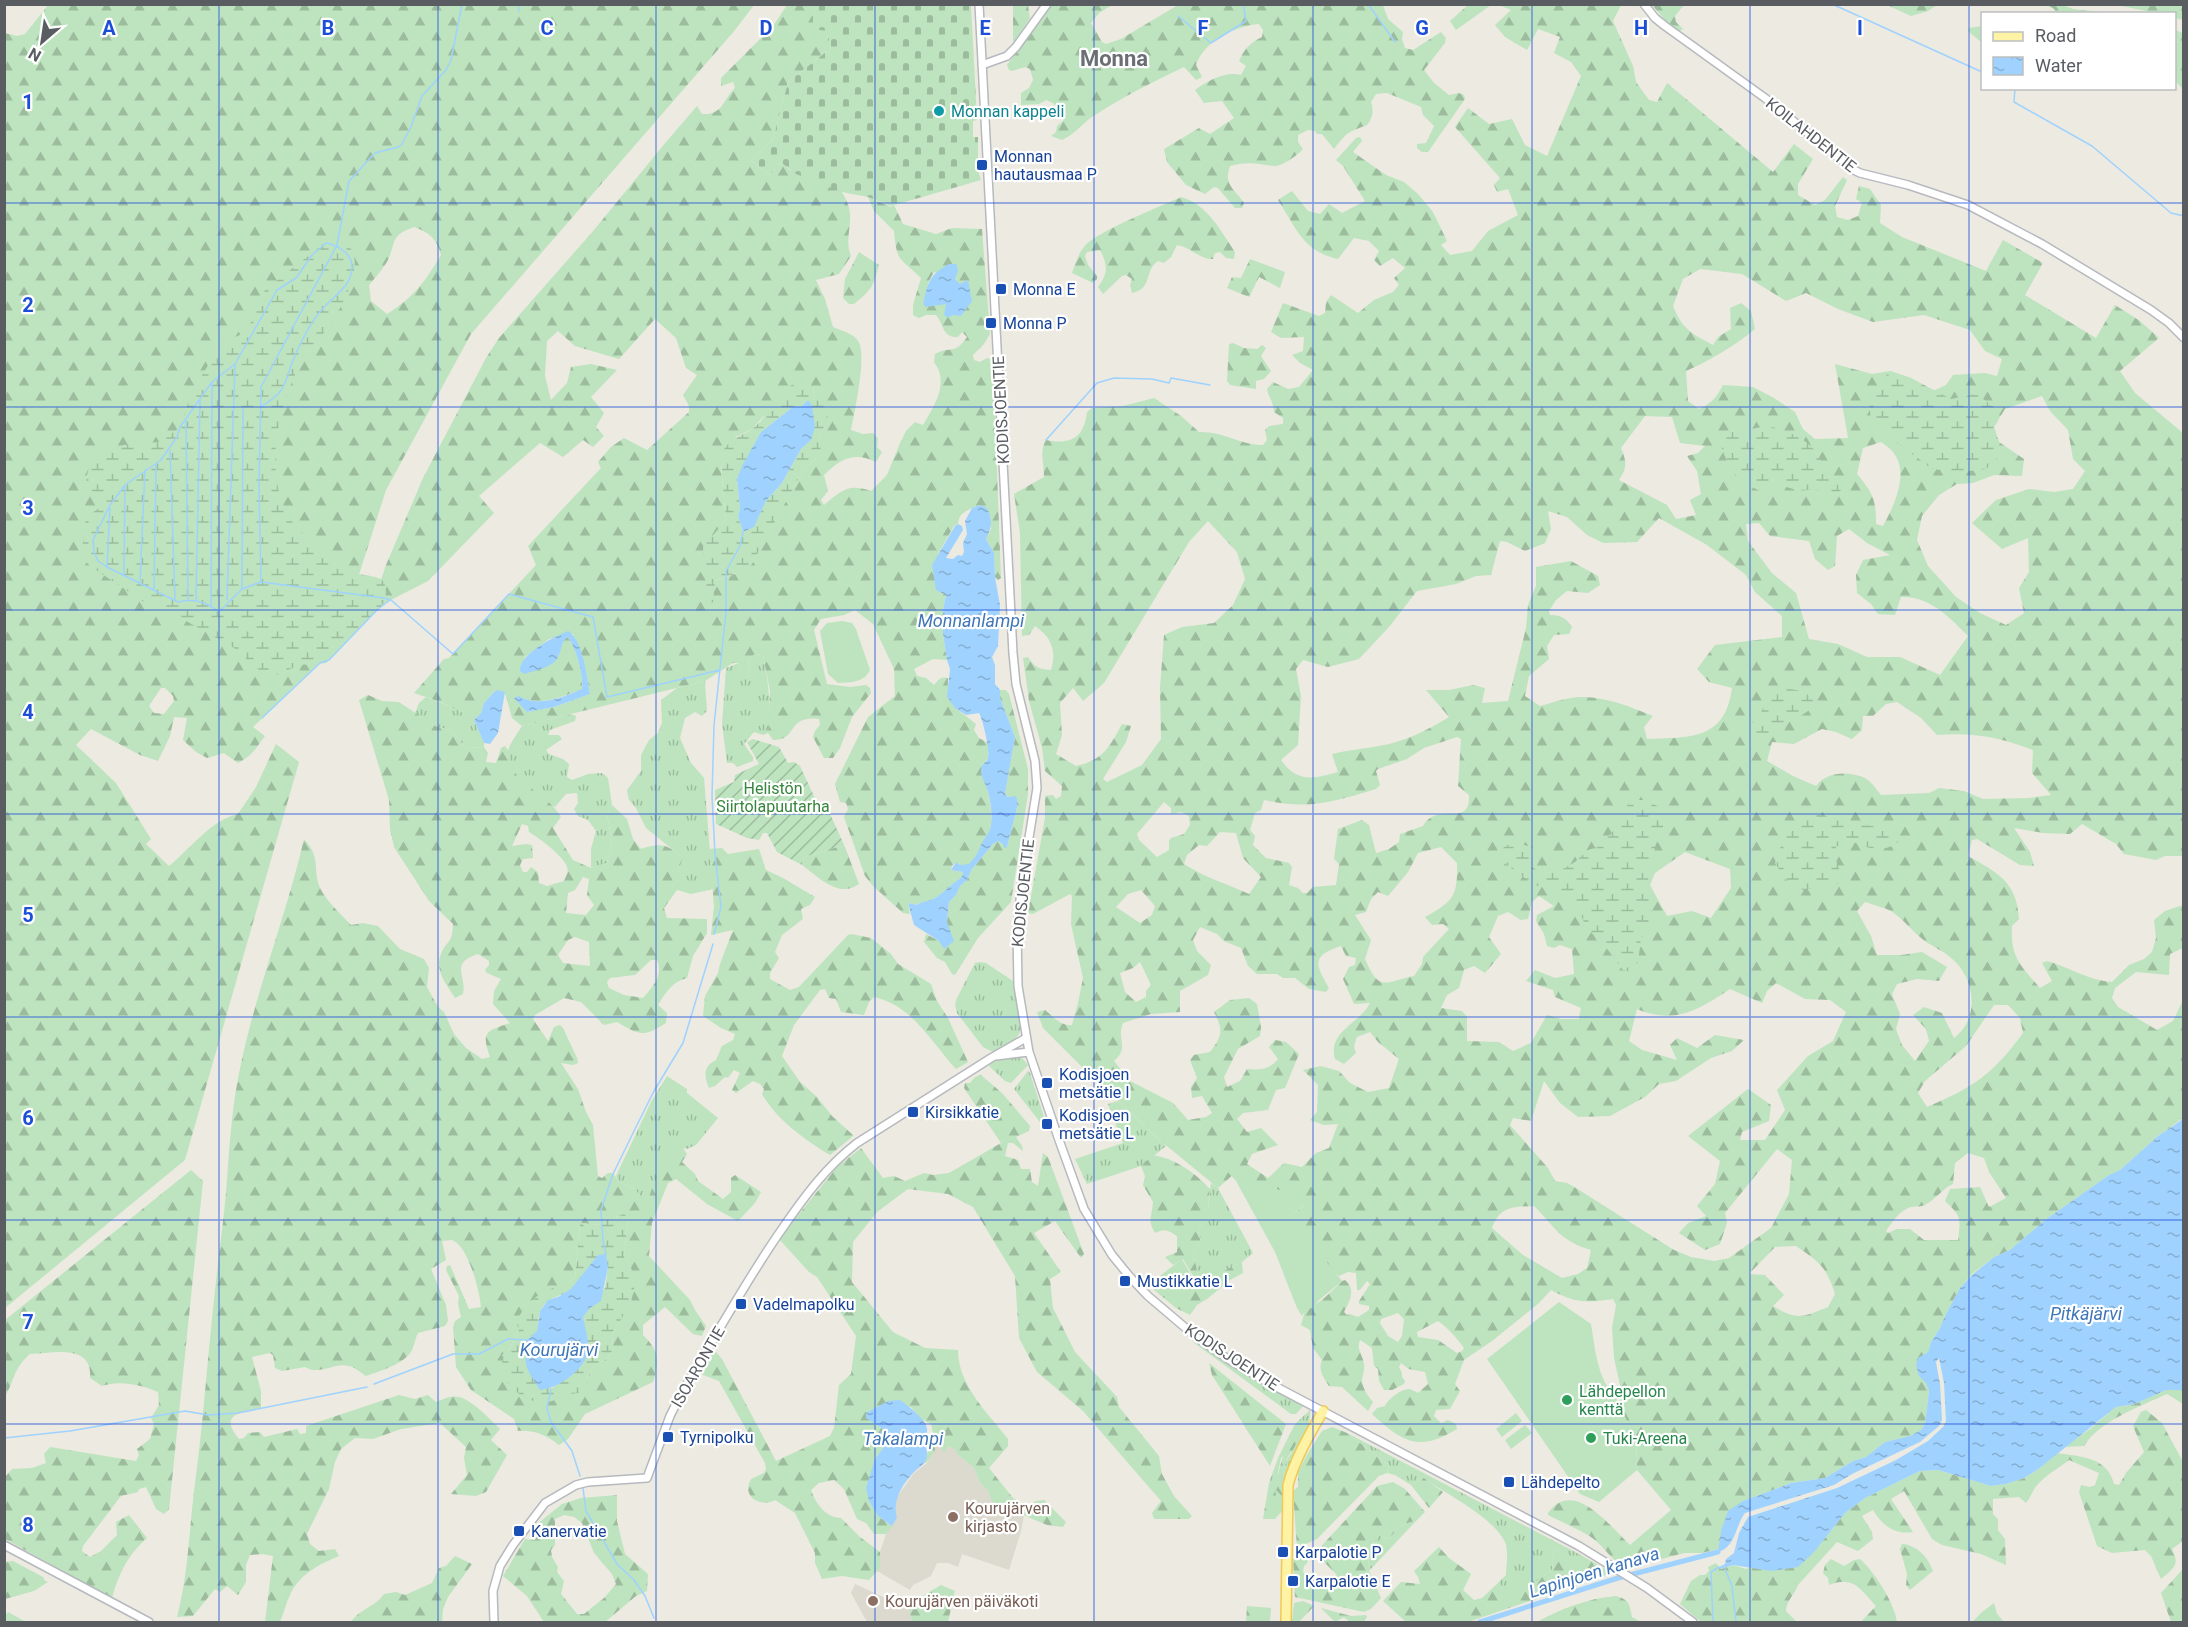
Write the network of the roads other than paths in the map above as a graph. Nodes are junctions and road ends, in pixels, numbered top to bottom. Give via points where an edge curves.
1 (980, 4) edge
2 (1047, 4) edge
3 (1644, 4) edge
4 (982, 65) junction
5 (2184, 338) edge
6 (1026, 1038) junction
7 (1029, 1052) junction
8 (994, 1056) junction
9 (1323, 1411) junction
10 (4, 1545) edge
11 (149, 1623) edge
12 (494, 1623) edge
13 (1286, 1623) edge
14 (1693, 1623) edge

1 - 4 street, KODISJOENTIE
2 - 4 street via 1007,56
3 - 5 street, KOILAHDENTIE via 1665,26 1765,98 1852,169 1968,205 2042,244 2151,310
4 - 6 street, KODISJOENTIE via 1014,663 1037,788 1017,930 1018,986
6 - 7 street, KODISJOENTIE
6 - 8 street, ISOARONTIE
7 - 8 street, ISOARONTIE
7 - 9 street, KODISJOENTIE via 1084,1209 1130,1277 1195,1336 1238,1365
8 - 12 street, ISOARONTIE via 857,1143 822,1175 762,1258 681,1394 647,1478 588,1482 545,1503 500,1566 493,1592
9 - 13 main road via 1288,1485
9 - 14 street, KODISJOENTIE via 1539,1524 1640,1583
10 - 11 street

